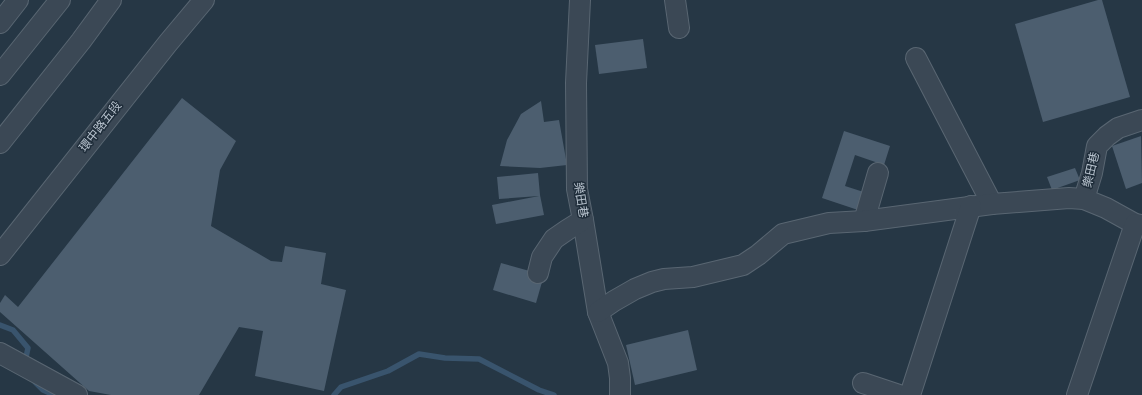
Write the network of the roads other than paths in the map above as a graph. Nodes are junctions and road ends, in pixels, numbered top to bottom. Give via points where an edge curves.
1 (18, 0) edge
2 (60, 0) edge
3 (111, 0) edge
4 (204, 0) edge
5 (580, 0) edge
6 (675, 0) edge
7 (0, 24) edge
8 (679, 28) dead end
9 (916, 58) dead end
10 (0, 76) edge
11 (1142, 120) edge
12 (0, 143) edge
13 (878, 173) dead end
14 (1084, 199) junction
15 (992, 204) junction
16 (971, 206) junction
17 (583, 220) junction
18 (864, 221) junction
19 (1139, 224) edge
20 (0, 255) edge
21 (538, 273) dead end
22 (598, 312) junction
23 (0, 353) edge
24 (863, 383) dead end
25 (910, 394) edge
26 (77, 395) edge
27 (620, 395) edge
28 (1077, 395) edge

1 - 7 street
2 - 10 street
3 - 12 street
4 - 20 street, 環中路五段
5 - 17 street, 樂田巷 via 576,83 577,189
6 - 8 street
9 - 15 street
11 - 14 street, 樂田巷 via 1118,128 1097,146
13 - 18 street
14 - 15 street
14 - 19 street
15 - 16 street
16 - 18 street
16 - 25 street
17 - 21 street via 554,239 542,257
17 - 22 street, 樂田巷
18 - 22 street via 829,223 787,232 743,265 693,277 652,282 635,289
19 - 28 street
22 - 27 street, 樂田巷 via 618,363
23 - 26 street
24 - 25 street

